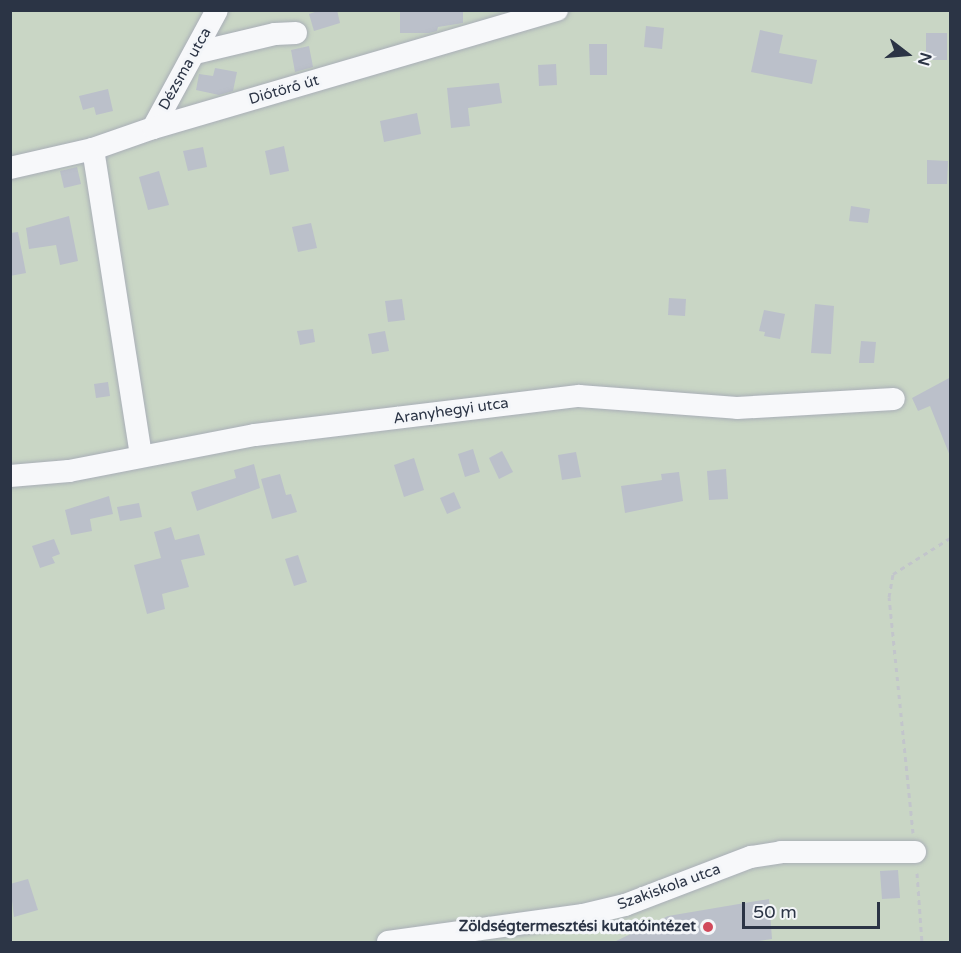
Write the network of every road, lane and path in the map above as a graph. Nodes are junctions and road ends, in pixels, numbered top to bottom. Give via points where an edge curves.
1 (217, 10) edge
2 (556, 10) edge
3 (296, 33) dead end
4 (195, 54) junction
5 (153, 128) junction
6 (93, 149) junction
7 (10, 168) edge
8 (894, 399) dead end
9 (141, 456) junction
10 (10, 476) edge
11 (951, 538) edge
12 (902, 728) dead end
13 (915, 852) dead end
14 (388, 942) edge

1 - 4 street, Dézsma utca
2 - 5 street, Diótörő út
3 - 4 street via 275,34
4 - 5 street, Dézsma utca
5 - 6 street, Diótörő út
6 - 7 street, Diótörő út
6 - 9 street
8 - 9 street, Aranyhegyi utca via 737,408 579,396 255,435
9 - 10 street, Aranyhegyi utca via 69,471
11 - 12 path via 893,574 890,597
13 - 14 street, Szakiskola utca via 781,852 751,857 625,905 583,915

